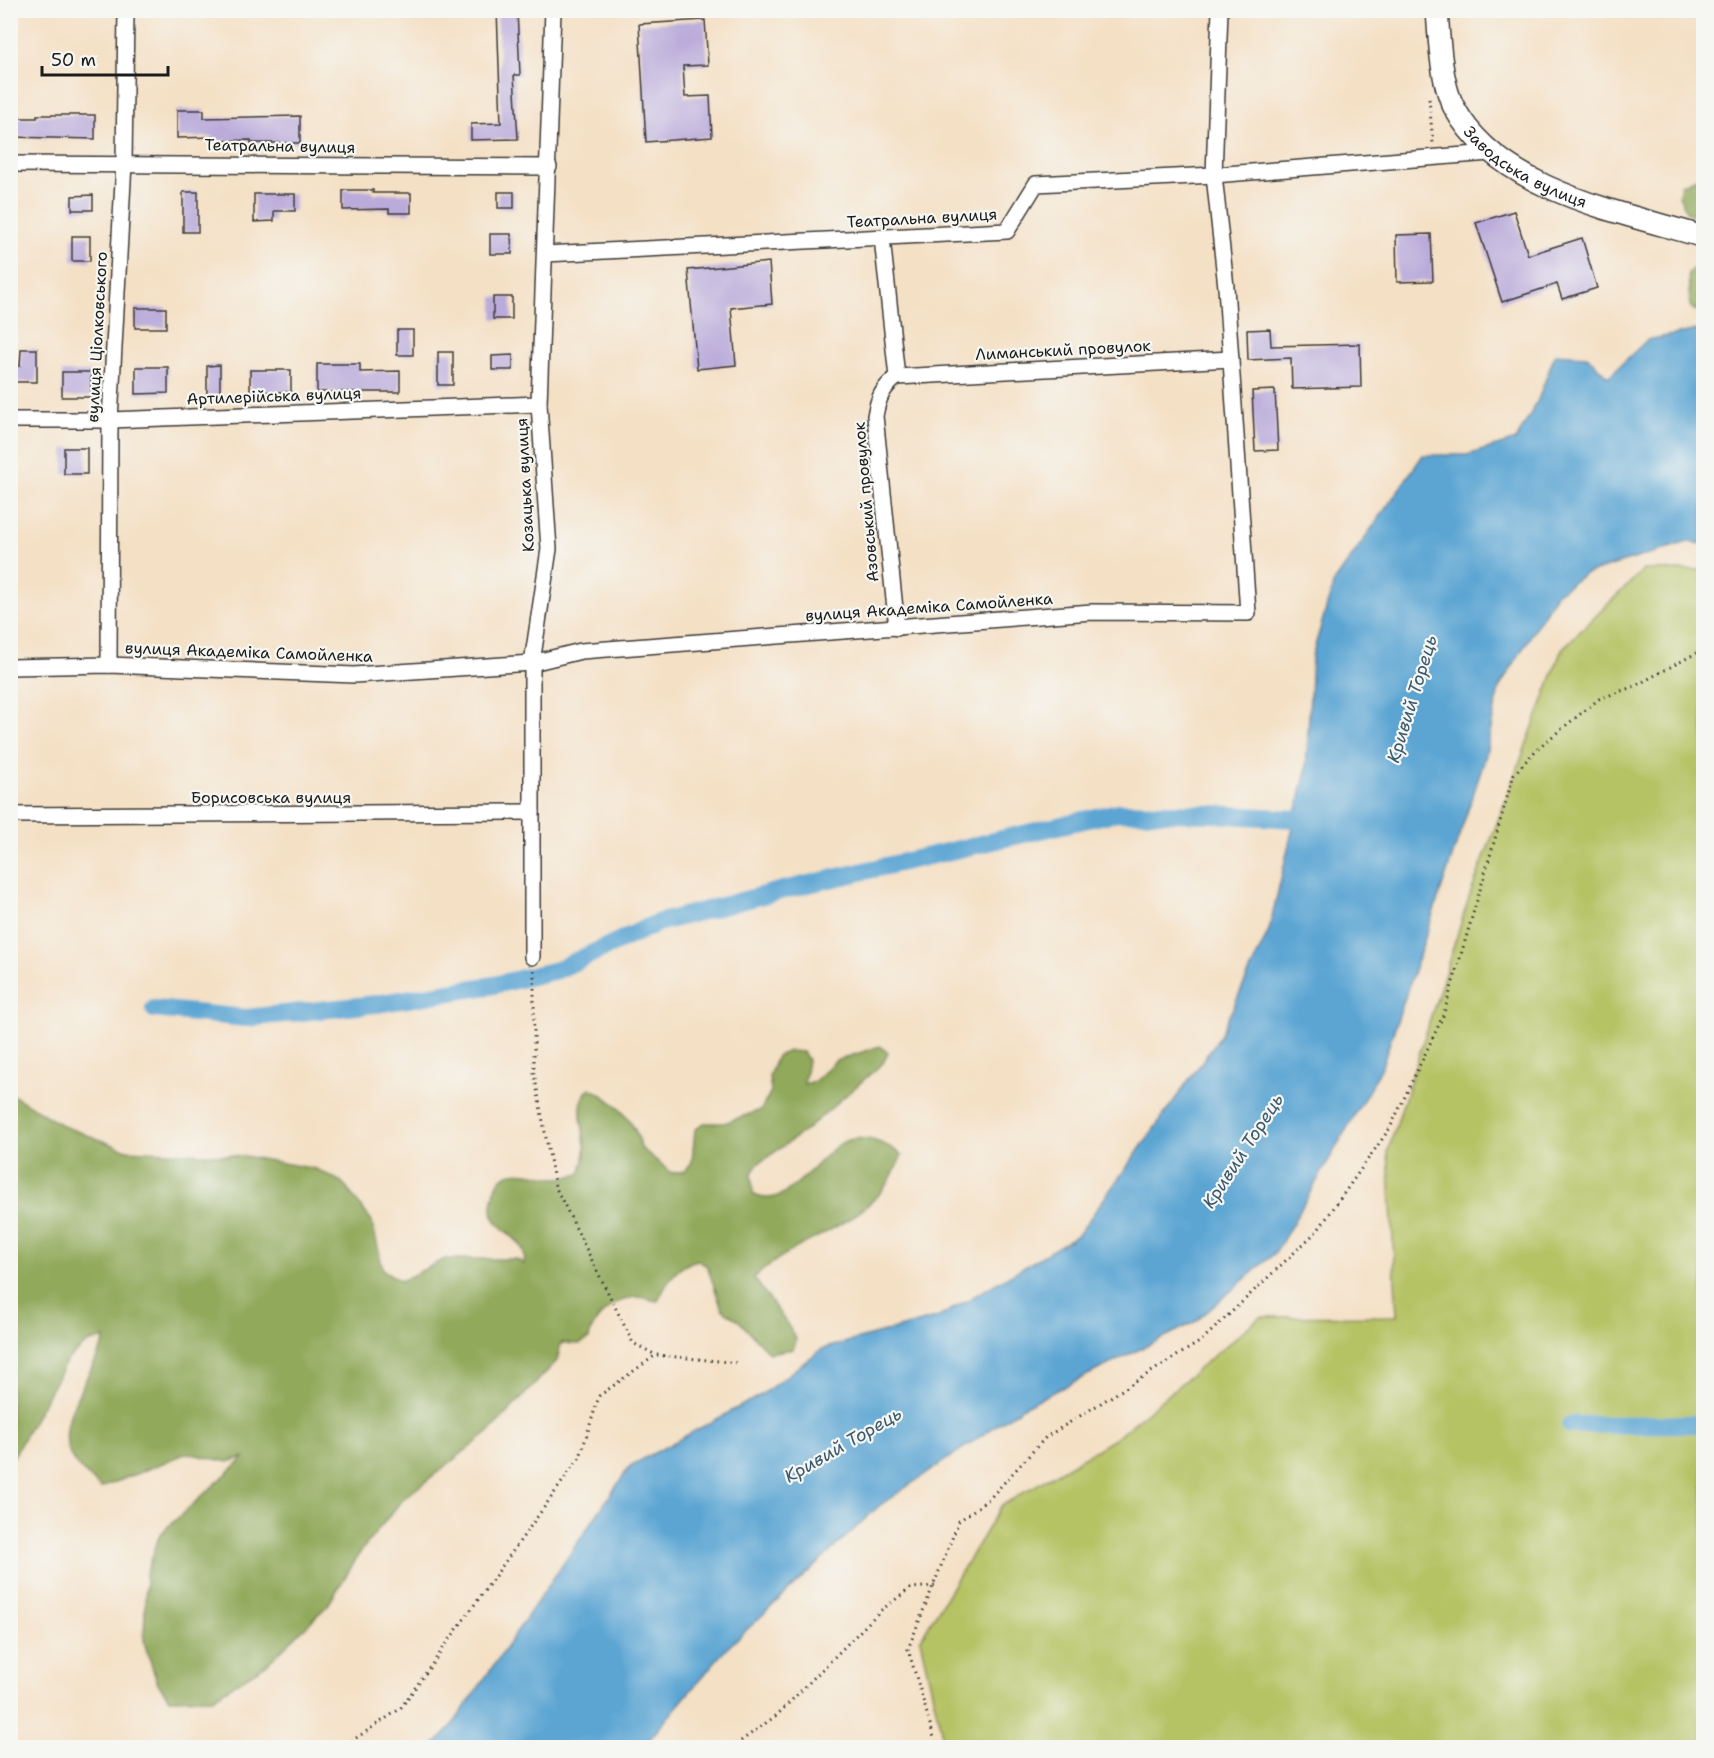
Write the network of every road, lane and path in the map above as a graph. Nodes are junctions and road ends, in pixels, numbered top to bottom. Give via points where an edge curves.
1 (126, 10) edge
2 (553, 10) edge
3 (1220, 10) edge
4 (1437, 10) edge
5 (1490, 153) junction
6 (124, 163) junction
7 (10, 164) edge
8 (549, 167) junction
9 (1214, 174) junction
10 (1704, 237) edge
11 (882, 238) junction
12 (545, 254) junction
13 (1231, 359) junction
14 (897, 377) junction
15 (538, 404) junction
16 (10, 420) edge
17 (110, 420) junction
18 (897, 628) junction
19 (1704, 649) edge
20 (532, 663) junction
21 (109, 666) junction
22 (10, 667) edge
23 (532, 812) junction
24 (10, 815) edge
25 (533, 962) joint
26 (656, 1355) junction
27 (739, 1363) dead end
28 (935, 1586) junction
29 (341, 1748) edge
30 (731, 1748) edge
31 (937, 1748) edge

1 - 6 street, вулиця Ціолковського
2 - 8 street, Козацька вулиця
3 - 9 street, вулиця Академіка Самойленка
4 - 5 street, Заводська вулиця via 1442,61 1454,108
5 - 9 street, Театральна вулиця
5 - 10 street, Заводська вулиця via 1555,191
6 - 7 street, Театральна вулиця
6 - 8 street, Театральна вулиця
6 - 17 street, вулиця Ціолковського
8 - 12 street, Козацька вулиця
9 - 11 street, Театральна вулиця via 1036,184 1007,231
9 - 13 street, вулиця Академіка Самойленка
11 - 12 street, Театральна вулиця
11 - 14 street
12 - 15 street, Козацька вулиця
13 - 14 street, Лиманський провулок
13 - 18 street, вулиця Академіка Самойленка via 1248,613 1092,612
14 - 18 street, Азовський провулок via 878,399 875,416
15 - 17 street, Артилерійська вулиця
15 - 20 street, Козацька вулиця via 549,549
16 - 17 street, Артилерійська вулиця
17 - 21 street, вулиця Ціолковського
18 - 20 street, вулиця Академіка Самойленка via 581,651
19 - 28 path via 1635,686 1599,699 1539,747 1514,774 1443,1016 1390,1128 1318,1230 1201,1341 1046,1437 990,1498 959,1521
20 - 21 street, вулиця Академіка Самойленка via 354,675
20 - 23 street, Козацька вулиця
21 - 22 street, вулиця Академіка Самойленка
23 - 24 street, Борисовська вулиця
23 - 25 street, Козацька вулиця
25 - 26 path via 534,1073 555,1186 633,1343
26 - 27 path
26 - 29 path via 599,1396 580,1457 400,1709
28 - 30 path via 911,1588 880,1611 777,1715
28 - 31 path via 908,1649

